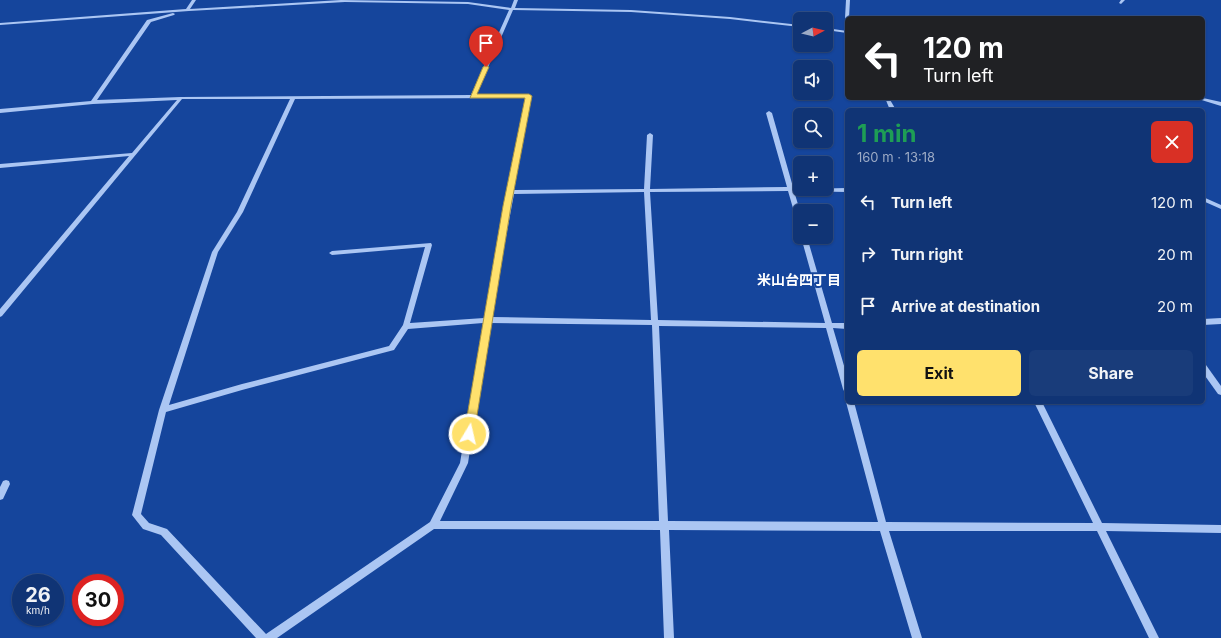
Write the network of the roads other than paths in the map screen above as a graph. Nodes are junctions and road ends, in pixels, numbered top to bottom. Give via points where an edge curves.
1 (194, 0) edge
2 (516, 0) edge
3 (848, 0) edge
4 (512, 9) junction
5 (189, 10) junction
6 (847, 16) edge
7 (0, 24) edge
8 (793, 25) edge
9 (833, 30) edge
10 (845, 32) edge
11 (473, 96) junction
12 (293, 97) junction
13 (181, 98) junction
14 (1205, 100) edge
15 (93, 102) junction
16 (1221, 104) edge
17 (0, 111) edge
18 (769, 113) dead end
19 (650, 135) dead end
20 (135, 154) junction
21 (0, 166) edge
22 (790, 189) junction
23 (833, 190) edge
24 (845, 190) edge
25 (510, 192) junction
26 (647, 192) junction
27 (1205, 200) edge
28 (795, 204) edge
29 (1221, 207) edge
30 (806, 244) edge
31 (332, 253) dead end
32 (0, 314) edge
33 (487, 320) junction
34 (1221, 321) edge
35 (1205, 322) edge
36 (655, 323) junction
37 (406, 326) junction
38 (830, 326) junction
39 (845, 326) edge
40 (1205, 370) edge
41 (845, 382) edge
42 (1221, 392) edge
43 (851, 404) edge
44 (1039, 404) edge
45 (162, 410) junction
46 (6, 484) dead end
47 (0, 496) edge
48 (433, 524) junction
49 (665, 526) junction
50 (882, 526) junction
51 (1100, 527) junction
52 (1221, 529) edge
53 (263, 638) edge
54 (268, 638) edge
55 (669, 638) edge
56 (917, 638) edge
57 (1154, 638) edge

1 - 5 street
2 - 4 street
3 - 6 street
4 - 5 street via 468,3 345,1
4 - 8 street via 630,11
4 - 11 street
5 - 7 street
5 - 15 street via 148,21
9 - 10 street
11 - 12 street
11 - 25 street via 529,96
12 - 13 street
12 - 45 street via 240,212 215,252
13 - 15 street
13 - 20 street
14 - 16 street
15 - 17 street
18 - 22 street
19 - 26 street
20 - 21 street
20 - 32 street
22 - 26 street
22 - 28 street
23 - 24 street
25 - 26 street
25 - 33 street
26 - 36 street
27 - 29 street
30 - 38 street
31 - 37 street via 429,245
33 - 36 street
33 - 37 street
33 - 48 street via 464,463
34 - 35 street
36 - 38 street
36 - 49 street
37 - 45 street via 391,348
38 - 39 street
38 - 41 street
40 - 42 street
43 - 50 street
44 - 51 street
45 - 53 street via 136,514 146,526 164,532
46 - 47 street
48 - 49 street
48 - 54 street
49 - 50 street
49 - 55 street
50 - 51 street
50 - 56 street
51 - 52 street
51 - 57 street

